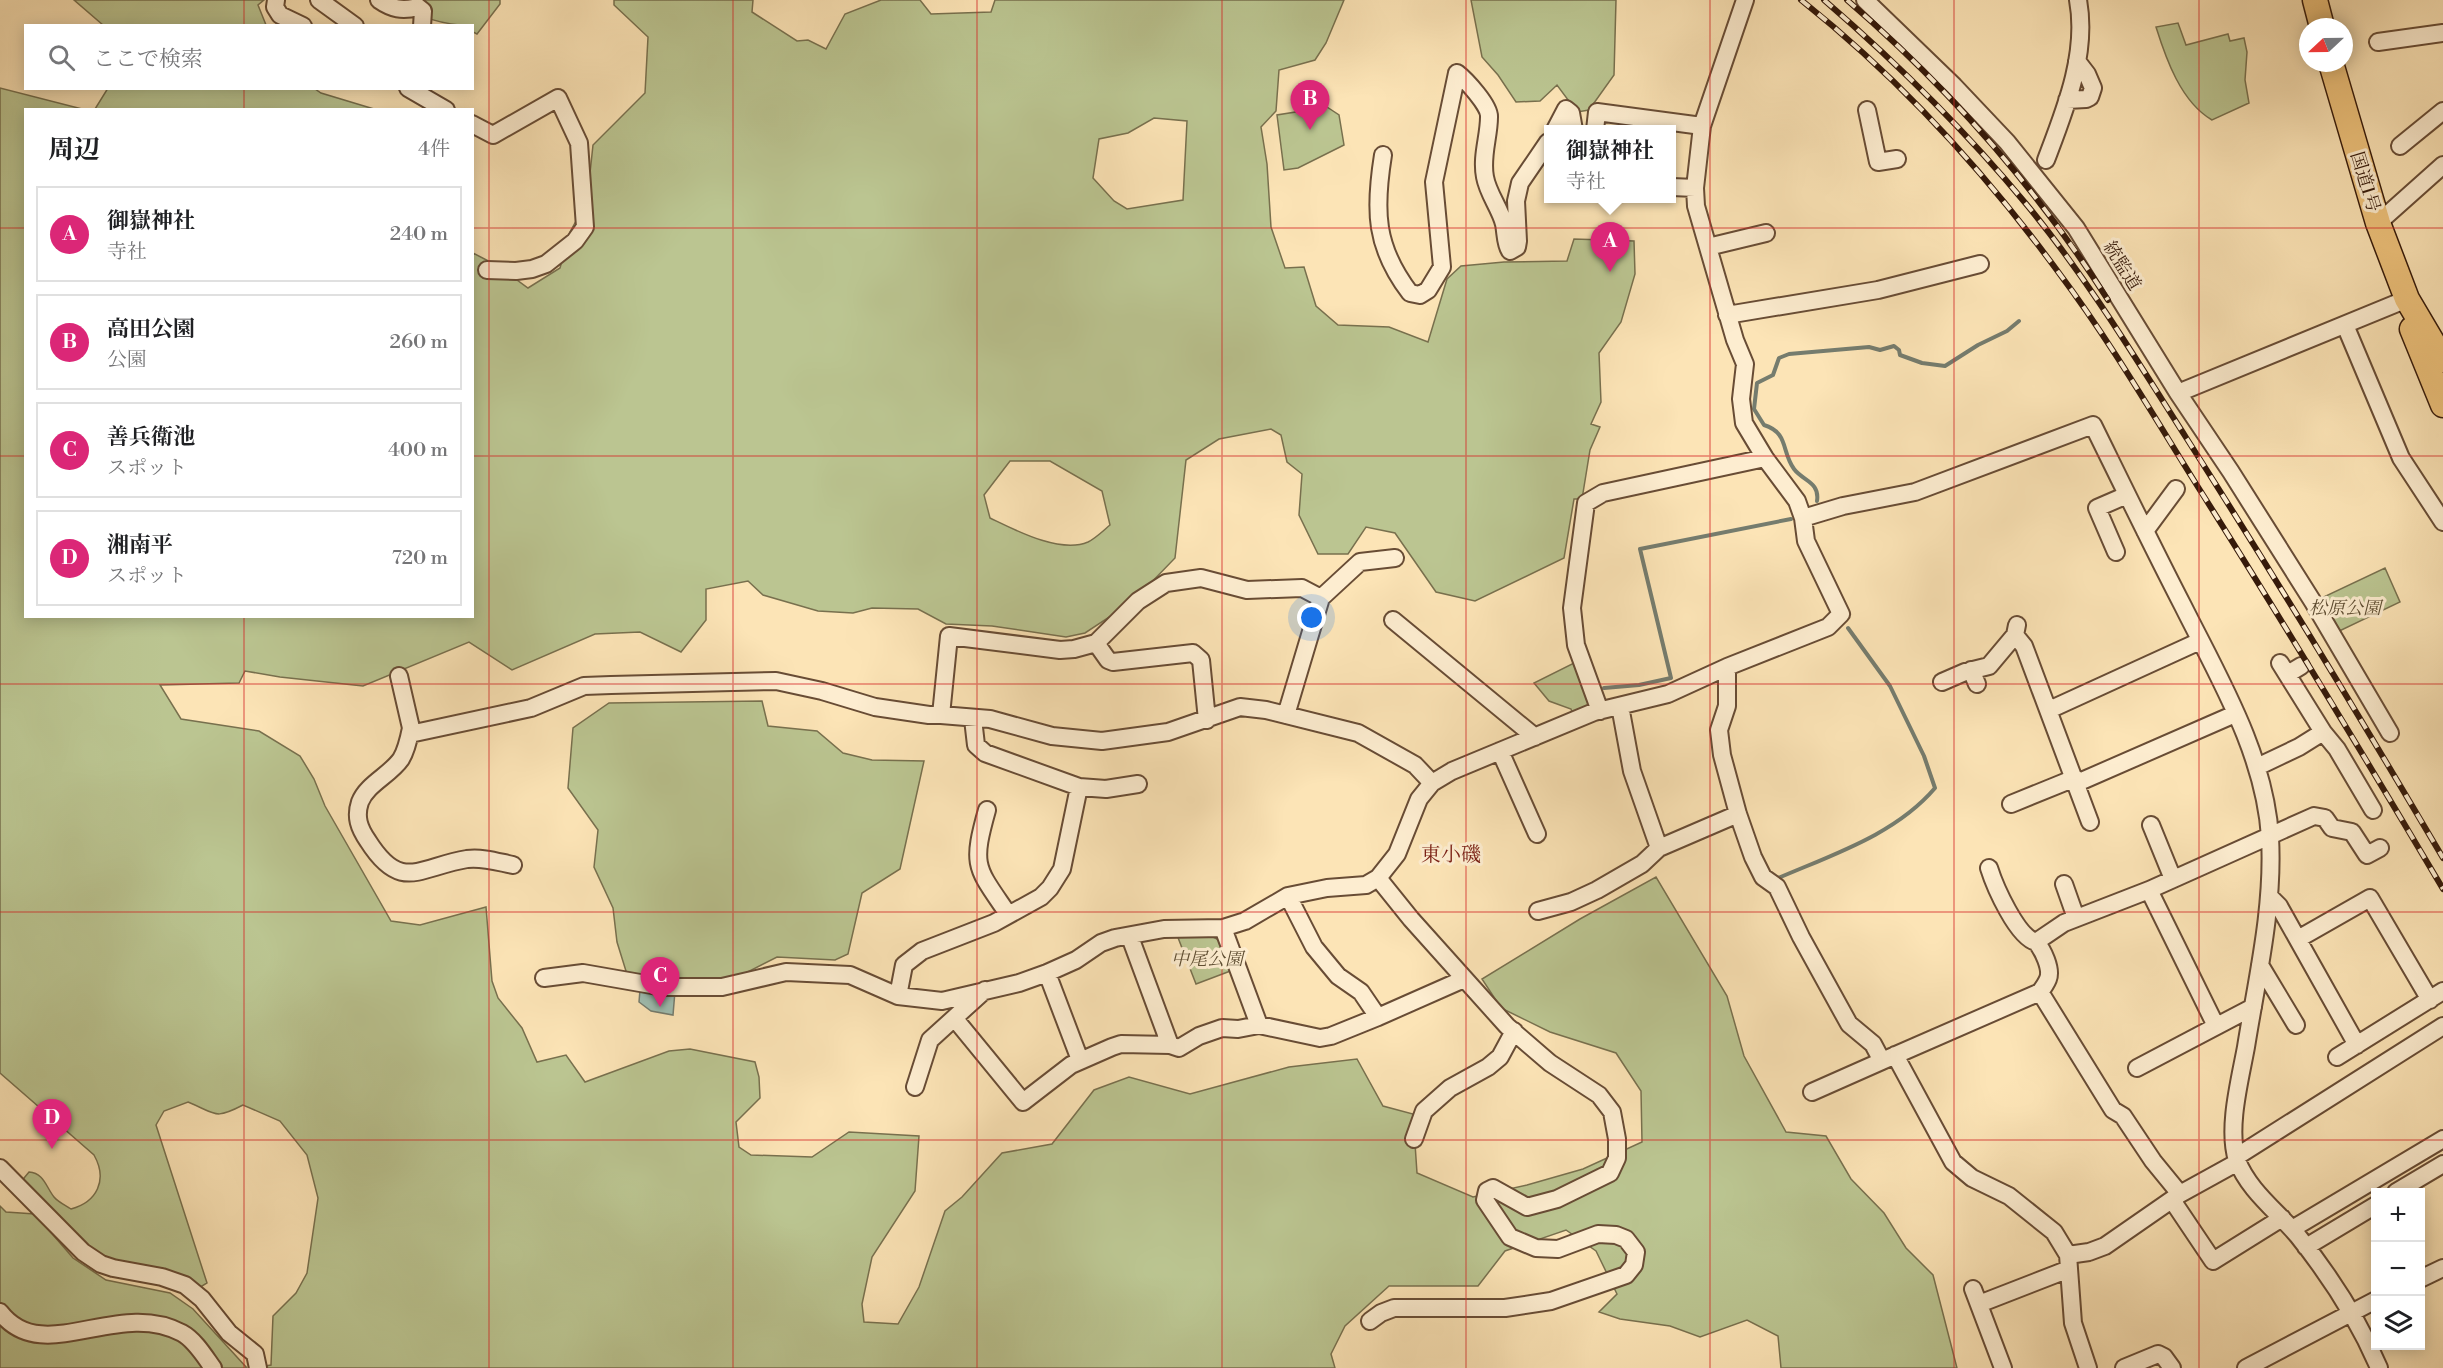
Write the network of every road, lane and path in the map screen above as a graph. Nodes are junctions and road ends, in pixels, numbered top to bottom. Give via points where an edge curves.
1 (276, 0) edge
2 (319, 0) edge
3 (379, 0) edge
4 (1744, 0) edge
5 (1865, 0) edge
6 (2078, 0) edge
7 (2315, 0) edge
8 (2320, 18) edge
9 (299, 24) edge
10 (352, 24) edge
11 (422, 24) edge
12 (2443, 33) edge
13 (2378, 42) dead end
14 (2334, 72) edge
15 (412, 90) edge
16 (443, 108) edge
17 (1867, 110) dead end
18 (2443, 111) edge
19 (474, 125) edge
20 (1557, 125) edge
21 (1573, 125) edge
22 (1595, 125) edge
23 (1702, 126) junction
24 (2400, 146) dead end
25 (1544, 148) edge
26 (1383, 155) dead end
27 (1897, 159) dead end
28 (2046, 160) dead end
29 (2443, 165) edge
30 (1676, 187) edge
31 (1695, 188) junction
32 (2378, 223) junction
33 (1766, 233) dead end
34 (1708, 246) junction
35 (1980, 264) dead end
36 (487, 270) dead end
37 (2399, 302) junction
38 (1727, 315) junction
39 (2345, 325) junction
40 (2443, 360) edge
41 (2178, 393) junction
42 (2443, 405) edge
43 (1765, 458) junction
44 (2176, 489) dead end
45 (2127, 495) junction
46 (1803, 518) junction
47 (2443, 522) edge
48 (2145, 531) junction
49 (2116, 552) dead end
50 (1395, 558) dead end
51 (1321, 598) junction
52 (1393, 620) dead end
53 (2200, 640) junction
54 (1096, 643) junction
55 (1727, 667) junction
56 (2290, 668) dead end
57 (399, 676) dead end
58 (1942, 682) dead end
59 (1620, 706) junction
60 (2049, 710) junction
61 (1600, 711) junction
62 (2235, 714) junction
63 (941, 715) junction
64 (1286, 715) junction
65 (973, 719) junction
66 (1207, 720) junction
67 (2323, 732) junction
68 (410, 734) junction
69 (2390, 734) dead end
70 (1535, 737) junction
71 (1500, 751) junction
72 (2257, 767) junction
73 (2076, 781) junction
74 (1432, 783) junction
75 (1138, 784) dead end
76 (1080, 787) junction
77 (2015, 799) dead end
78 (987, 810) dead end
79 (2373, 810) dead end
80 (1738, 814) junction
81 (2090, 822) dead end
82 (2151, 825) dead end
83 (1537, 834) dead end
84 (2270, 837) junction
85 (1659, 848) junction
86 (2369, 854) dead end
87 (513, 866) dead end
88 (1989, 868) dead end
89 (1378, 878) junction
90 (2173, 879) junction
91 (2064, 884) dead end
92 (2149, 890) junction
93 (1288, 896) junction
94 (2269, 896) junction
95 (1538, 911) dead end
96 (1008, 914) junction
97 (2076, 918) junction
98 (1222, 928) junction
99 (1130, 937) junction
100 (2298, 939) junction
101 (2036, 942) junction
102 (2260, 965) junction
103 (1047, 973) junction
104 (544, 978) dead end
105 (1464, 980) junction
106 (985, 990) junction
107 (2040, 992) junction
108 (898, 996) junction
109 (2437, 996) edge
110 (2253, 1006) junction
111 (1378, 1017) junction
112 (955, 1019) junction
113 (1259, 1025) junction
114 (2296, 1025) dead end
115 (2216, 1026) junction
116 (2443, 1026) edge
117 (1514, 1031) junction
118 (1170, 1045) junction
119 (2357, 1045) junction
120 (1889, 1058) junction
121 (2337, 1058) dead end
122 (1080, 1060) junction
123 (2137, 1068) dead end
124 (915, 1087) dead end
125 (1812, 1092) dead end
126 (1414, 1139) dead end
127 (2442, 1152) edge
128 (2237, 1159) junction
129 (0, 1168) edge
130 (2401, 1188) edge
131 (2176, 1197) junction
132 (2371, 1207) edge
133 (2295, 1233) junction
134 (2068, 1262) junction
135 (2443, 1268) edge
136 (2425, 1277) edge
137 (2371, 1302) edge
138 (0, 1312) edge
139 (2352, 1312) junction
140 (1370, 1321) dead end
141 (213, 1368) edge
142 (258, 1368) edge
143 (2003, 1368) edge
144 (2088, 1368) edge
145 (2124, 1368) edge
146 (2172, 1368) edge
147 (2246, 1368) edge
148 (2379, 1368) edge

1 - 9 street via 274,7 280,15
2 - 10 street
3 - 11 street via 390,8 418,7 423,11
4 - 23 street
5 - 41 street, 統監道 via 1954,86 2043,185 2076,228
6 - 28 street via 2082,20 2077,61
7 - 8 highway
12 - 13 street
14 - 32 highway, 国道1号
15 - 16 street
17 - 27 street via 1878,162
18 - 24 street
19 - 36 street via 492,135 558,98 579,143 585,227 575,242 546,264 532,269
20 - 21 street via 1566,109
22 - 23 street via 1597,112
23 - 31 street
25 - 26 street via 1520,183 1516,201 1518,241 1510,251 1504,223 1485,178 1485,140 1490,115 1457,73 1434,182 1442,267 1428,290 1420,295 1410,293 1391,266 1382,238 1378,190
29 - 32 street
30 - 31 street
31 - 34 street
32 - 37 highway, 国道1号
33 - 34 street
34 - 38 street
35 - 38 street via 1878,290
37 - 39 street
37 - 40 highway, 国道1号
37 - 42 highway, 国道1号
38 - 43 street via 1746,369 1741,399 1744,423
39 - 41 street
39 - 47 street via 2402,458
41 - 69 street, 統監道 via 2313,602
43 - 46 street via 1797,501
43 - 61 street via 1603,493 1586,503 1572,608 1576,645
44 - 48 street
45 - 46 street via 2097,422 1915,492
45 - 48 street
45 - 49 street via 2097,508
46 - 55 street via 1806,541 1845,617
48 - 53 street
50 - 51 street via 1360,562
51 - 54 street via 1302,588 1247,590 1201,578 1166,584 1138,601
51 - 64 street
52 - 70 street
53 - 60 street
53 - 62 street
54 - 63 street via 1060,650 950,636
54 - 66 street via 1113,662 1196,654 1201,660
55 - 59 street via 1668,694
55 - 80 street via 1727,706 1719,730
56 - 67 street
57 - 68 street
58 - 60 street via 1974,677 1989,666 2016,630
59 - 61 street
59 - 85 street via 1632,771
60 - 73 street
61 - 70 street
62 - 72 street
62 - 73 street
63 - 65 street
63 - 68 street via 875,707 776,681 611,685 584,686 531,708
64 - 66 street via 1240,707
64 - 74 street via 1358,733 1415,765
65 - 66 street via 990,719 1052,736 1102,741 1168,732
65 - 76 street via 976,745 985,753
67 - 72 street
67 - 79 street
68 - 87 street via 401,759 363,796 357,812 359,827 383,862 410,874 470,859
70 - 71 street
71 - 74 street
71 - 83 street
72 - 84 street
73 - 77 street
73 - 81 street
74 - 89 street via 1419,799 1397,854
75 - 76 street via 1106,789
76 - 96 street via 1062,869 1041,897
78 - 96 street via 977,846 978,864
80 - 85 street
80 - 120 street via 1752,857 1763,877 1777,887 1849,1024
82 - 90 street
84 - 86 street via 2314,816 2325,819 2332,828 2352,832
84 - 90 street
84 - 94 street
85 - 95 street via 1642,864 1606,885 1571,902
88 - 101 street via 2016,923 2028,939
89 - 93 street via 1366,885
89 - 105 street
90 - 92 street
91 - 97 street
92 - 97 street
92 - 115 street
93 - 98 street via 1245,921
93 - 111 street via 1314,947 1338,976 1361,992
94 - 100 street
94 - 102 street
96 - 108 street via 922,951 904,965
97 - 101 street
98 - 99 street via 1164,929
98 - 113 street
99 - 103 street via 1101,943
99 - 118 street
100 - 109 street via 2370,898
100 - 119 street
101 - 107 street via 2049,972
102 - 110 street
102 - 114 street
103 - 106 street
103 - 122 street
104 - 108 street via 583,973 663,987 722,987 786,972 850,975
105 - 111 street
105 - 117 street
106 - 108 street via 942,1001
106 - 112 street
107 - 120 street
107 - 131 street via 2113,1110 2123,1116
109 - 119 street
110 - 115 street
110 - 128 street via 2237,1101
111 - 113 street via 1320,1038
112 - 122 street via 1023,1102
112 - 124 street via 930,1040
113 - 118 street via 1222,1028 1179,1048
115 - 123 street
116 - 128 street
117 - 126 street via 1500,1057 1450,1088 1424,1111
117 - 140 street via 1550,1063 1599,1095 1612,1112 1617,1158 1610,1173 1557,1199 1527,1207 1493,1188 1487,1191 1485,1200 1510,1237 1536,1248 1558,1249 1598,1234 1616,1235 1626,1239 1636,1252 1634,1264 1626,1275 1551,1301 1505,1308 1394,1308
118 - 122 street via 1121,1044
119 - 121 street
120 - 125 street
120 - 134 street via 1953,1162 1972,1178 2009,1196 2054,1232
127 - 130 street
127 - 133 street
128 - 131 street
128 - 133 street via 2249,1182
129 - 142 street via 92,1258 113,1268 174,1280 194,1292 229,1333 255,1354
131 - 133 street via 2213,1261
131 - 134 street via 2105,1246
132 - 133 street
133 - 139 street
134 - 143 street via 1976,1297
134 - 144 street via 2073,1323
135 - 136 street
137 - 139 street
138 - 141 street via 12,1331 22,1338 49,1346 118,1327 162,1325 184,1334
139 - 147 street
139 - 148 street
145 - 146 street via 2160,1354

